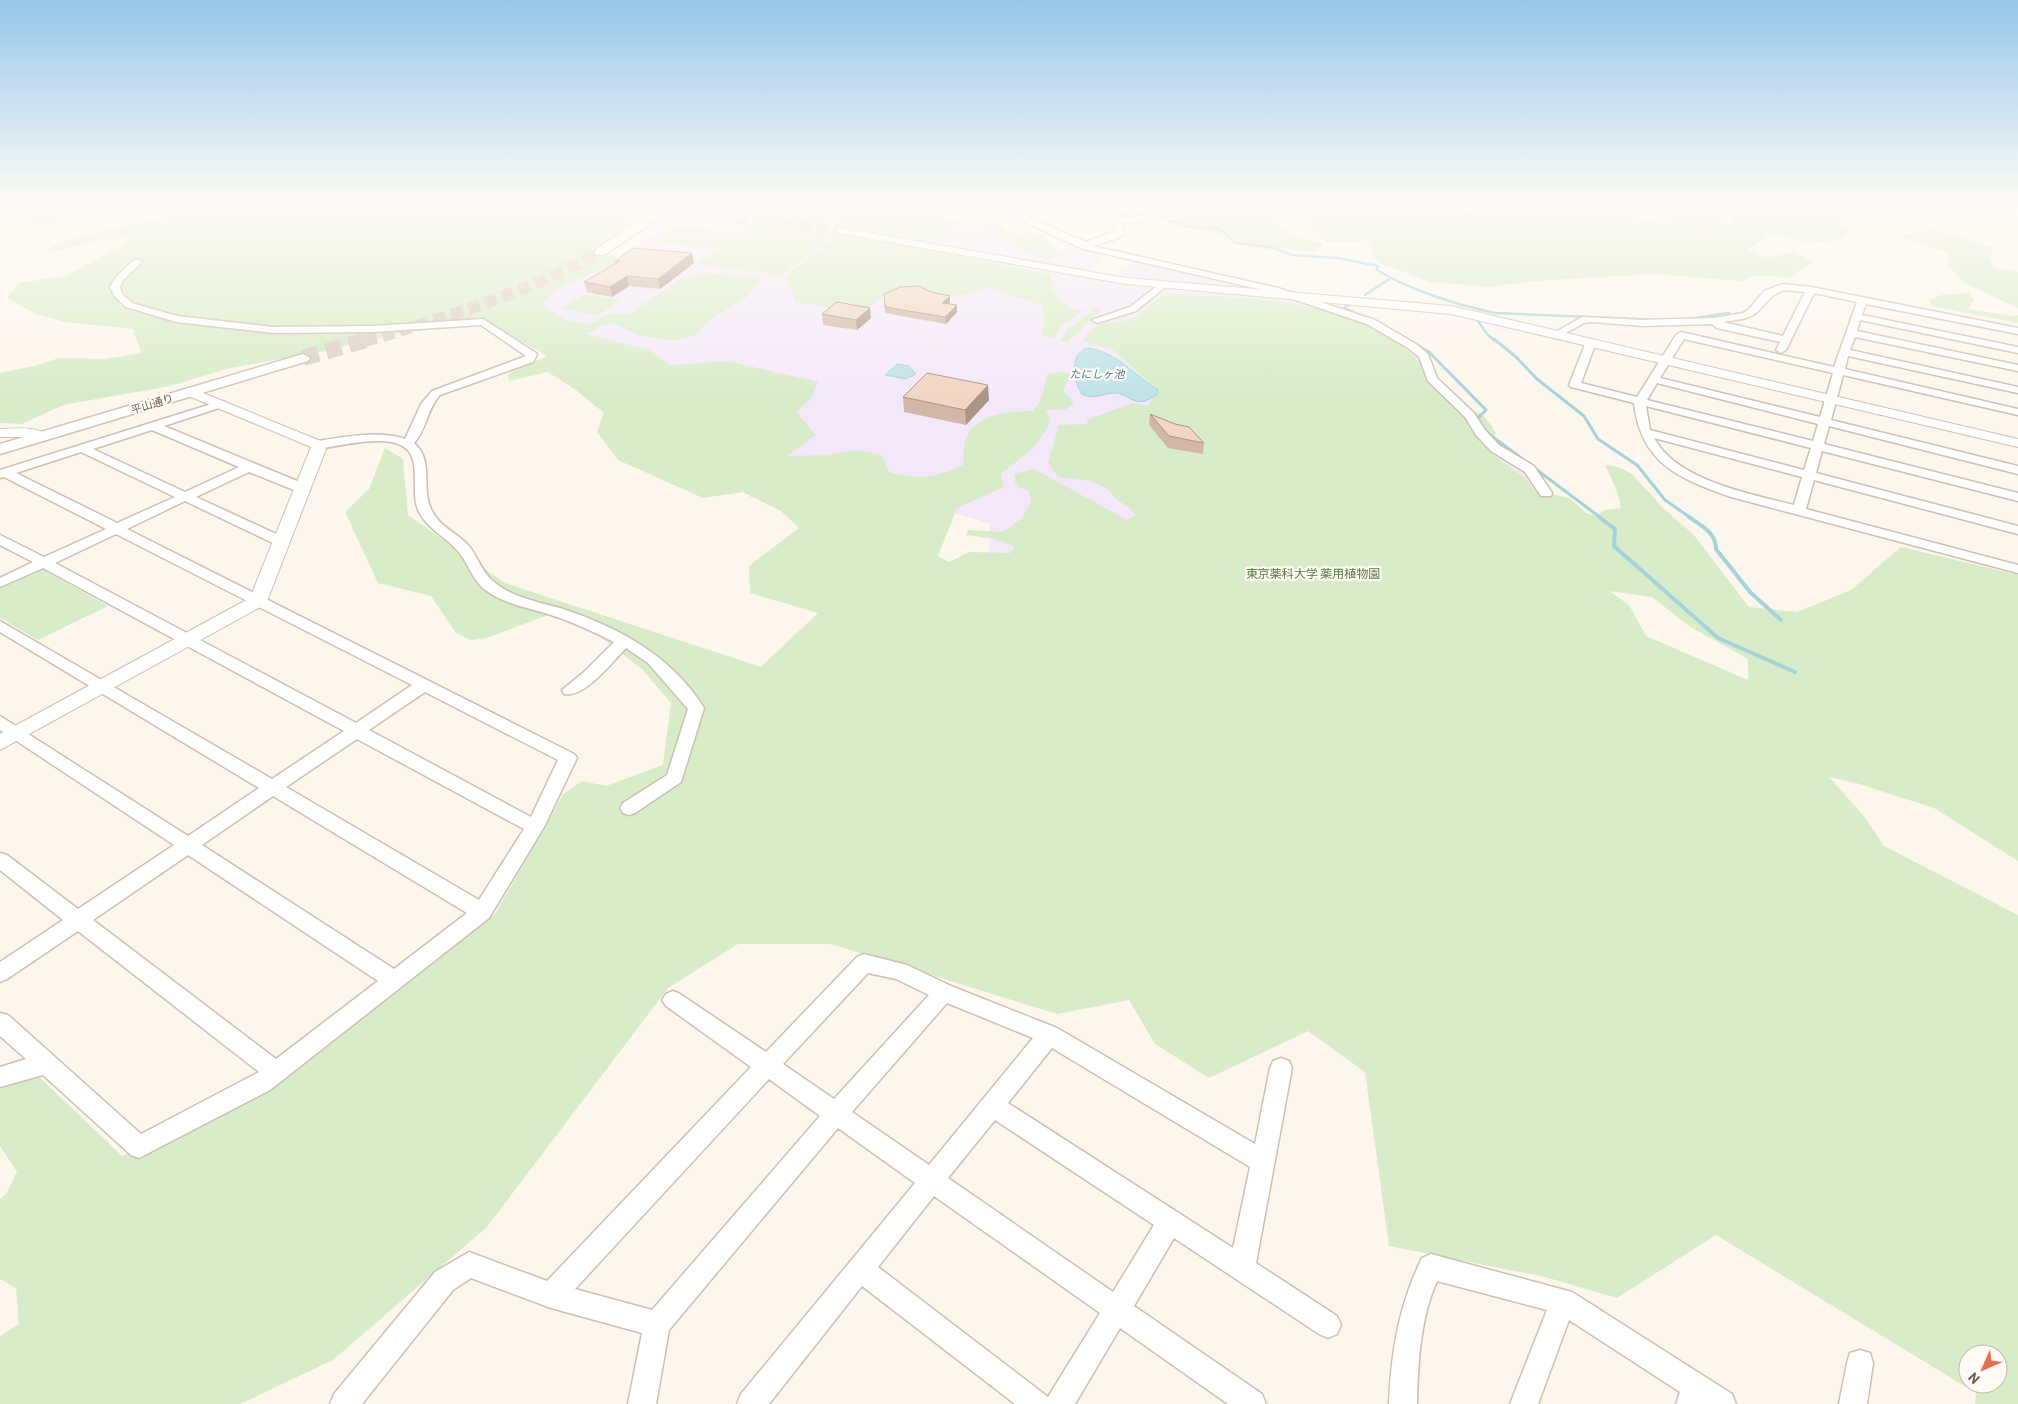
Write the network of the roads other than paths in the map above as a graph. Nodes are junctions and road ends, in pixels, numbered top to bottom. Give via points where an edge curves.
1 (132, 267) edge
2 (1034, 267) edge
3 (1170, 267) edge
4 (1161, 286) junction
5 (1811, 290) junction
6 (1293, 295) junction
7 (1862, 301) junction
8 (1137, 305) dead end
9 (1858, 317) junction
10 (1714, 321) junction
11 (2018, 331) edge
12 (1851, 333) junction
13 (1557, 334) junction
14 (1786, 340) junction
15 (1591, 342) junction
16 (2018, 350) edge
17 (1844, 352) junction
18 (1778, 356) junction
19 (304, 358) tunnel mouth
20 (1665, 360) junction
21 (2018, 368) edge
22 (1839, 371) junction
23 (1653, 379) junction
24 (2018, 390) edge
25 (191, 392) junction
26 (1832, 399) junction
27 (1640, 402) junction
28 (221, 404) junction
29 (2018, 412) edge
30 (1824, 422) junction
31 (154, 426) junction
32 (1645, 432) junction
33 (0, 433) edge
34 (41, 437) junction
35 (2018, 442) edge
36 (407, 444) junction
37 (318, 445) junction
38 (1818, 447) junction
39 (82, 448) junction
40 (0, 450) edge
41 (249, 468) junction
42 (2018, 470) edge
43 (2, 473) edge
44 (1809, 476) junction
45 (304, 489) junction
46 (1546, 493) dead end
47 (186, 497) junction
48 (2018, 497) edge
49 (1799, 511) junction
50 (116, 529) junction
51 (2018, 530) edge
52 (0, 540) edge
53 (280, 541) junction
54 (44, 563) junction
55 (2018, 569) edge
56 (0, 583) edge
57 (258, 601) junction
58 (0, 626) edge
59 (187, 640) junction
60 (623, 642) junction
61 (424, 685) junction
62 (102, 686) junction
63 (570, 690) dead end
64 (0, 722) edge
65 (356, 731) junction
66 (17, 733) junction
67 (0, 743) edge
68 (272, 788) junction
69 (629, 808) dead end
70 (534, 826) junction
71 (188, 845) junction
72 (0, 860) edge
73 (482, 912) junction
74 (78, 920) junction
75 (0, 973) edge
76 (394, 980) junction
77 (944, 992) junction
78 (673, 1000) dead end
79 (0, 1022) edge
80 (1049, 1035) junction
81 (45, 1064) junction
82 (768, 1066) junction
83 (1281, 1068) dead end
84 (276, 1072) junction
85 (0, 1077) edge
86 (992, 1105) junction
87 (836, 1114) junction
88 (1263, 1162) junction
89 (932, 1180) junction
90 (1170, 1222) junction
91 (860, 1269) junction
92 (1242, 1270) junction
93 (551, 1295) junction
94 (1564, 1301) junction
95 (1116, 1310) junction
96 (657, 1324) junction
97 (1328, 1325) dead end
98 (1860, 1363) dead end
99 (1693, 1395) edge
100 (344, 1404) edge
101 (642, 1404) edge
102 (752, 1404) edge
103 (1037, 1404) edge
104 (1059, 1404) edge
105 (1252, 1404) edge
106 (1403, 1404) edge
107 (1524, 1404) edge
108 (1722, 1404) edge
109 (1852, 1404) edge

1 - 36 street via 115,287 118,295 129,305 157,315 274,330 374,329 483,322 532,354 529,360 430,397 415,437
2 - 4 street
3 - 6 street
4 - 6 street
4 - 8 street
5 - 7 street
5 - 10 street via 1783,287 1767,293 1746,316
5 - 14 street
6 - 13 street via 1451,310
6 - 46 street via 1371,322 1412,346 1424,356 1432,379 1470,415 1480,432 1495,448 1530,469
7 - 9 street
7 - 11 street
9 - 12 street
9 - 16 street
10 - 13 street via 1642,323 1593,319 1582,320
10 - 14 street via 1721,326
12 - 17 street
12 - 21 street
13 - 15 street
14 - 18 street
15 - 20 street
15 - 27 street via 1575,385
17 - 22 street
17 - 24 street
18 - 20 street via 1681,336
18 - 22 street
19 - 25 main road, 平山通り
20 - 23 street
20 - 26 street
22 - 26 street
22 - 29 street
23 - 27 street
23 - 30 street
25 - 28 street
25 - 34 main road, 平山通り
26 - 30 street
26 - 35 street
27 - 32 street
27 - 38 street
28 - 31 street
28 - 37 street
30 - 38 street
30 - 42 street
31 - 39 street
31 - 41 street
32 - 44 street
32 - 49 street via 1671,465 1695,480
33 - 34 street via 28,433
34 - 40 main road, 平山通り
36 - 37 street via 394,439 376,439
36 - 60 street via 415,449 422,478 421,501 426,515 464,549 483,580 496,590 565,615
37 - 45 street
38 - 44 street
38 - 48 street
39 - 43 street
39 - 47 street
41 - 45 street
41 - 47 street
43 - 50 street
44 - 49 street
44 - 51 street
45 - 53 street
47 - 50 street
47 - 53 street
49 - 55 street
50 - 54 street
50 - 57 street
52 - 54 street
53 - 57 street
54 - 56 street
54 - 59 street
57 - 59 street
57 - 61 street
58 - 62 street
59 - 62 street
59 - 65 street
60 - 63 street via 590,676
60 - 69 street via 647,654 696,708 675,778
61 - 65 street
61 - 70 street via 568,758
62 - 66 street
62 - 68 street
64 - 66 street
65 - 68 street
65 - 70 street
66 - 67 street
66 - 71 street
68 - 71 street
68 - 73 street
70 - 73 street
71 - 74 street
71 - 76 street
72 - 74 street
73 - 76 street
74 - 75 street
74 - 84 street
76 - 84 street
77 - 80 street
77 - 82 street via 900,971 864,963
77 - 87 street
78 - 82 street
79 - 81 street
80 - 86 street
80 - 88 street
81 - 84 street via 139,1148 262,1083
81 - 85 street
82 - 87 street
82 - 93 street
83 - 88 street
86 - 89 street
86 - 90 street
87 - 89 street
87 - 96 street
88 - 92 street
89 - 91 street
89 - 95 street
90 - 92 street
90 - 95 street
91 - 102 street
91 - 103 street
92 - 97 street
93 - 96 street
93 - 100 street via 469,1265 444,1281
94 - 99 street
94 - 106 street via 1431,1267 1420,1287 1404,1363
94 - 107 street
95 - 104 street
95 - 105 street
96 - 101 street
98 - 109 street
99 - 108 street

